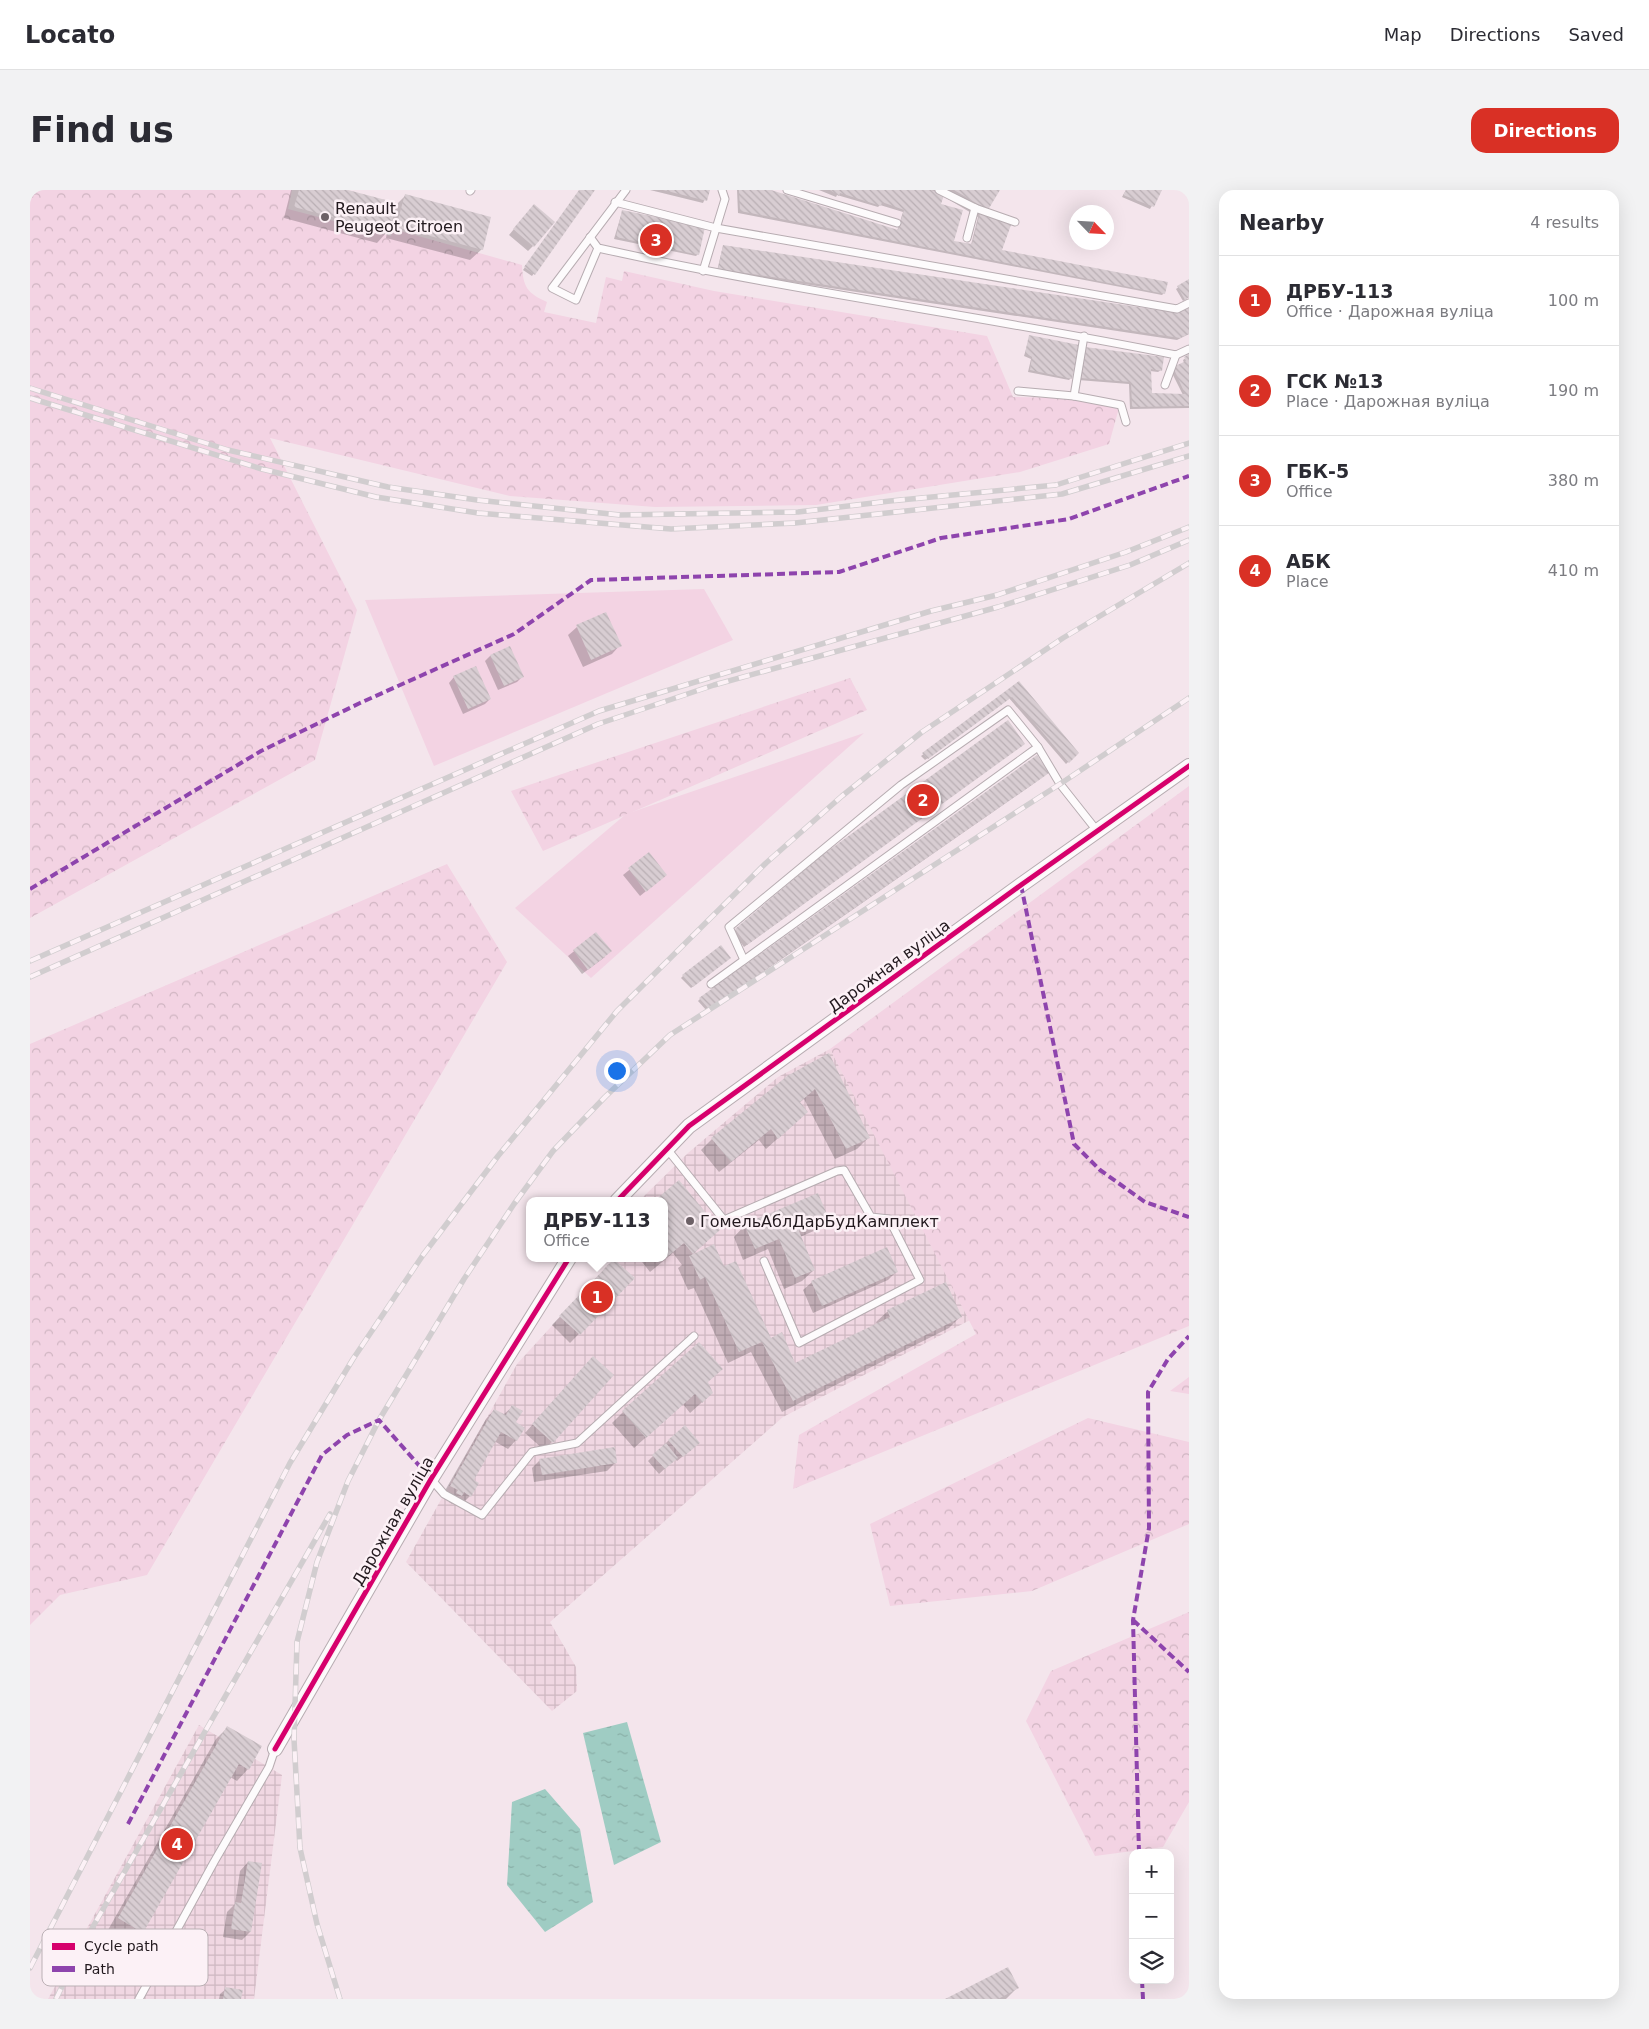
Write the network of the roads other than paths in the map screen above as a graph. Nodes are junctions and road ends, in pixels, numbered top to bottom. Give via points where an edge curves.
1 (626, 190) edge
2 (722, 190) edge
3 (787, 190) edge
4 (939, 190) edge
5 (616, 202) junction
6 (975, 208) junction
7 (896, 222) dead end
8 (1015, 222) dead end
9 (716, 228) junction
10 (590, 237) junction
11 (967, 238) dead end
12 (598, 248) junction
13 (703, 272) junction
14 (1189, 303) edge
15 (1084, 336) junction
16 (1189, 349) edge
17 (1176, 355) junction
18 (1165, 385) dead end
19 (1018, 391) dead end
20 (1074, 396) junction
21 (1126, 422) dead end
22 (1038, 747) junction
23 (1189, 766) edge
24 (1098, 832) junction
25 (744, 960) junction
26 (711, 984) dead end
27 (667, 1149) junction
28 (621, 1197) edge
29 (764, 1261) dead end
30 (567, 1262) edge
31 (694, 1336) dead end
32 (431, 1480) junction
33 (275, 1749) joint
34 (177, 1929) edge
35 (146, 1986) edge
36 (139, 1999) edge

1 - 5 lane
2 - 9 lane via 725,199
3 - 7 lane
4 - 6 lane
5 - 9 lane
5 - 10 lane
6 - 8 lane
6 - 11 lane
9 - 13 lane
9 - 14 lane via 1177,308
10 - 12 lane
10 - 12 lane via 552,288 576,300
12 - 13 lane
13 - 15 lane
15 - 17 lane
15 - 20 lane
16 - 17 lane
17 - 18 lane
19 - 20 lane
20 - 21 lane via 1121,405
22 - 24 lane via 1060,784
22 - 25 lane
22 - 25 lane via 1008,710 900,785 729,927
23 - 24 street, Дарожная вуліца
24 - 27 street, Дарожная вуліца via 689,1126
25 - 26 lane
27 - 28 street, Дарожная вуліца
27 - 29 lane via 724,1220 844,1170 871,1217 889,1218 920,1280 799,1343
30 - 32 street, Дарожная вуліца
31 - 32 lane via 576,1443 532,1452 482,1515 444,1494
32 - 33 street, Дарожная вуліца
33 - 34 lane via 269,1767
35 - 36 lane

